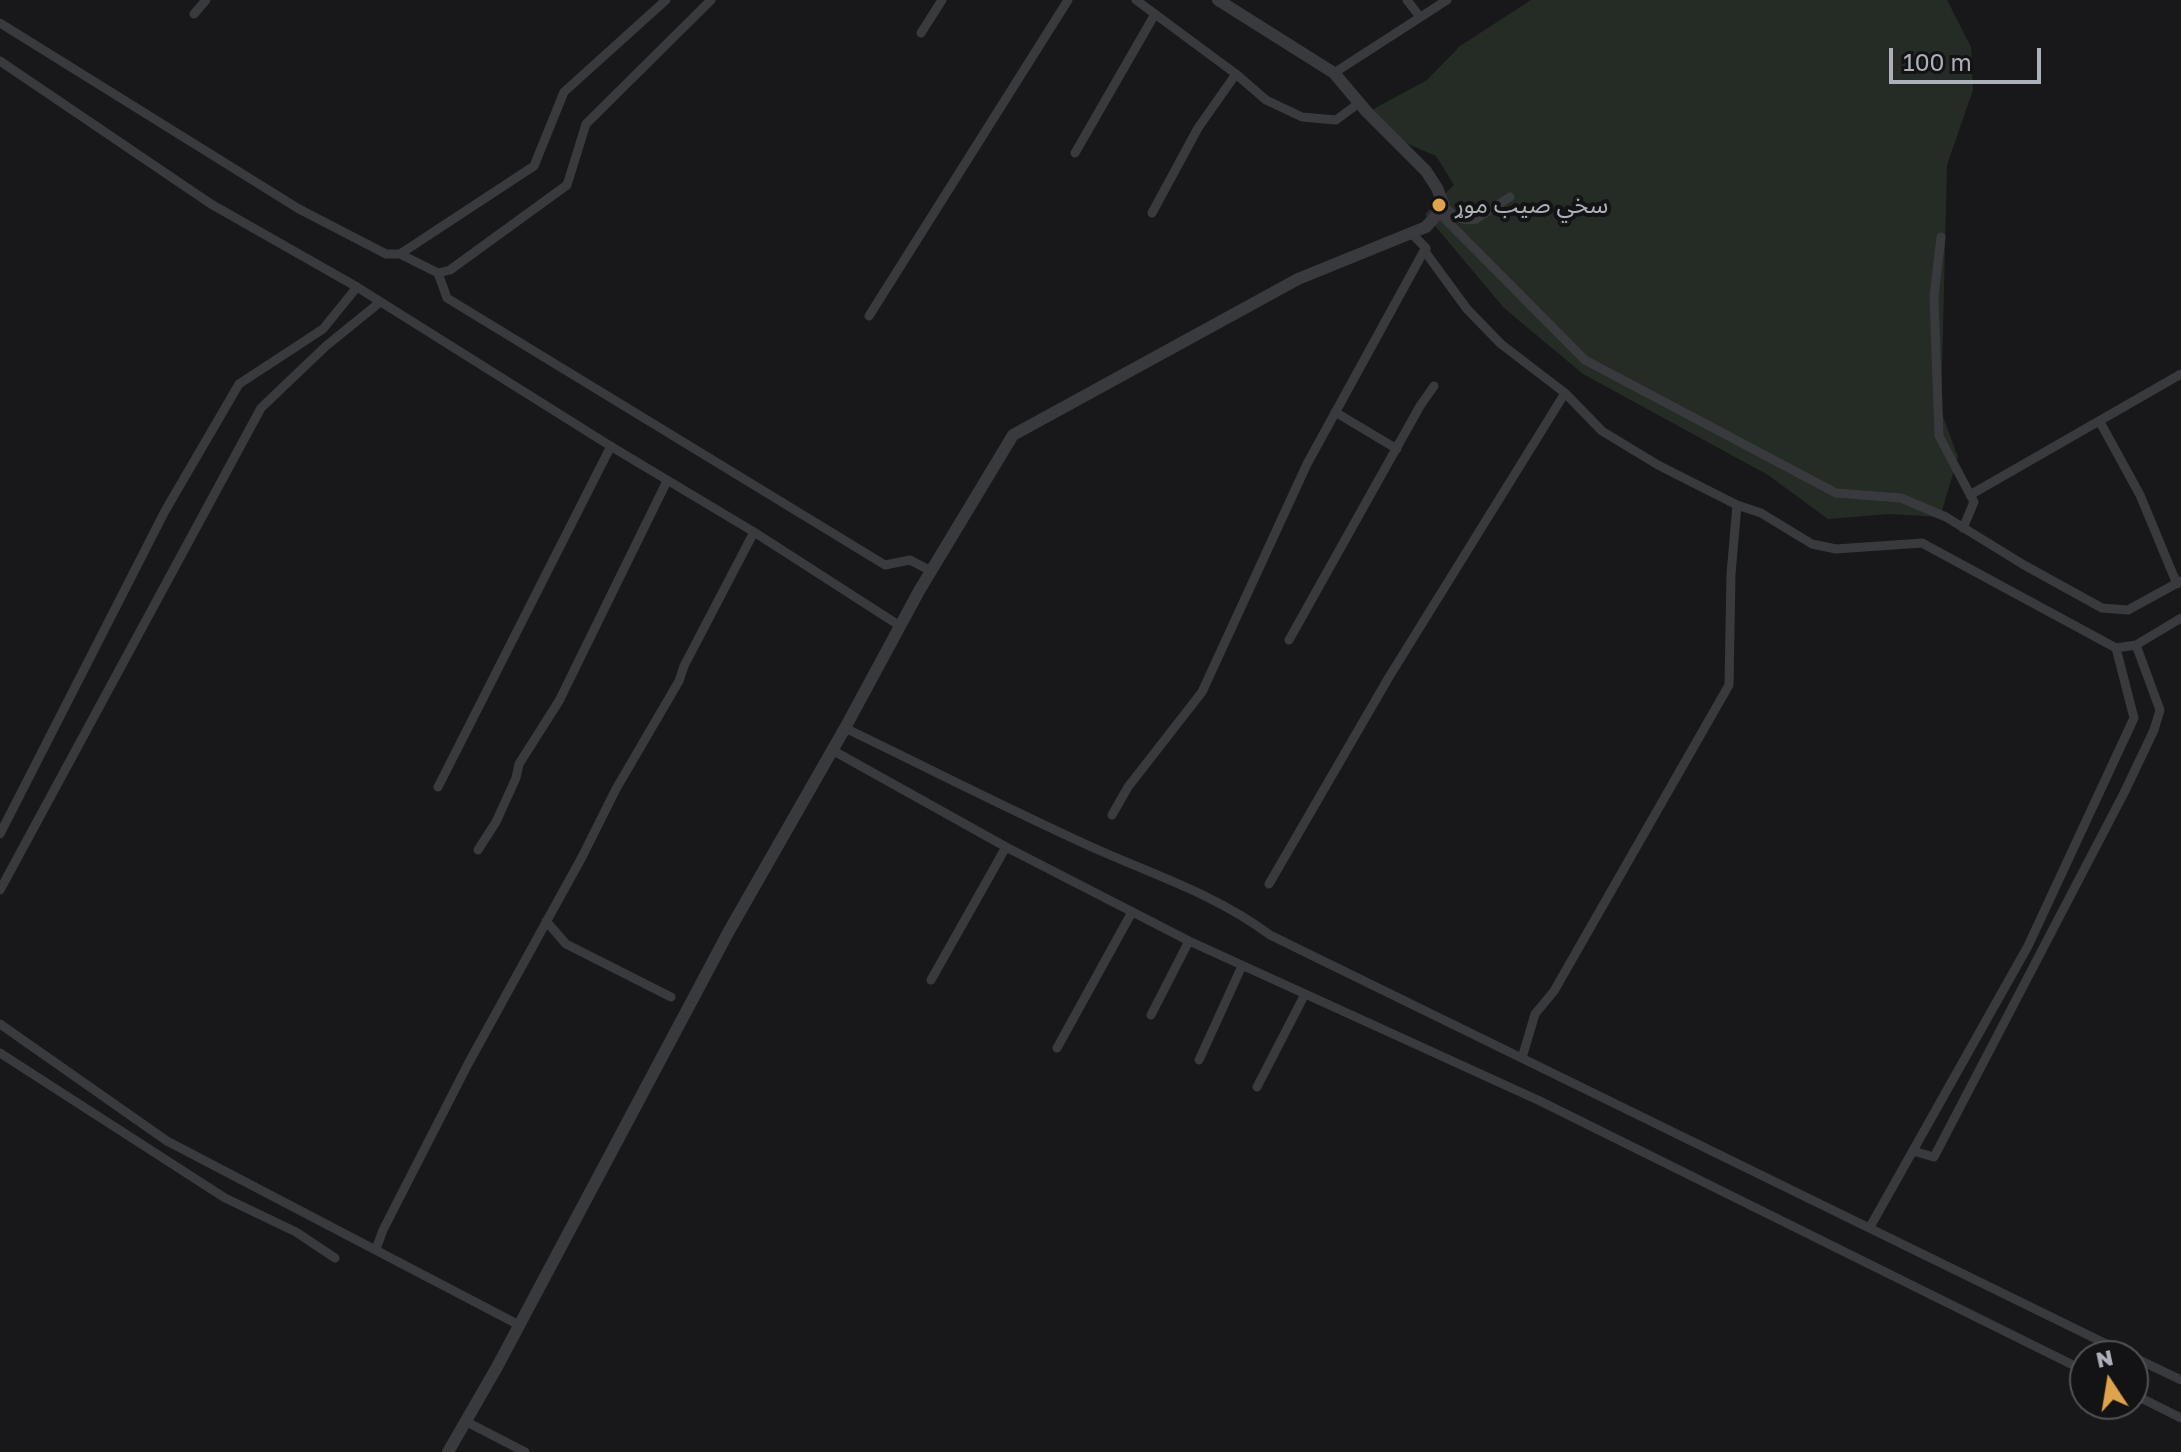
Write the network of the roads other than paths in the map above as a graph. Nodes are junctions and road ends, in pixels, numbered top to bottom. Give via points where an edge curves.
1 (206, 0) edge
2 (666, 0) edge
3 (711, 0) edge
4 (942, 0) edge
5 (1068, 0) edge
6 (1136, 0) edge
7 (1218, 0) edge
8 (1407, 0) edge
9 (1447, 0) edge
10 (194, 14) dead end
11 (1155, 14) junction
12 (1420, 17) junction
13 (0, 23) edge
14 (921, 33) dead end
15 (0, 61) edge
16 (1334, 73) junction
17 (1236, 74) junction
18 (1359, 103) junction
19 (1075, 153) dead end
20 (1510, 197) dead end
21 (1441, 209) junction
22 (1152, 213) dead end
23 (1412, 234) junction
24 (1941, 237) dead end
25 (1426, 248) junction
26 (400, 254) junction
27 (438, 273) junction
28 (357, 287) junction
29 (379, 303) junction
30 (869, 316) dead end
31 (2181, 374) edge
32 (1434, 386) dead end
33 (1565, 393) junction
34 (1335, 412) junction
35 (2100, 422) junction
36 (611, 446) junction
37 (1397, 449) junction
38 (667, 481) junction
39 (1970, 495) junction
40 (1737, 505) junction
41 (1963, 528) junction
42 (754, 532) junction
43 (931, 571) junction
44 (2179, 583) edge
45 (2181, 618) edge
46 (900, 626) junction
47 (1289, 640) dead end
48 (2136, 645) junction
49 (2116, 648) junction
50 (845, 728) junction
51 (832, 750) junction
52 (438, 787) dead end
53 (1112, 815) dead end
54 (0, 834) edge
55 (1006, 847) junction
56 (478, 850) dead end
57 (1269, 884) dead end
58 (0, 890) edge
59 (1132, 912) junction
60 (546, 921) junction
61 (1189, 941) junction
62 (1242, 966) junction
63 (931, 980) dead end
64 (1305, 994) junction
65 (671, 997) dead end
66 (1151, 1015) dead end
67 (0, 1024) edge
68 (1057, 1048) dead end
69 (0, 1053) edge
70 (1522, 1058) junction
71 (1199, 1060) dead end
72 (1257, 1087) dead end
73 (1913, 1151) junction
74 (1870, 1227) junction
75 (376, 1249) junction
76 (335, 1258) dead end
77 (519, 1325) junction
78 (2100, 1340) edge
79 (2069, 1363) edge
80 (2149, 1364) edge
81 (2181, 1380) edge
82 (2149, 1402) edge
83 (2181, 1418) edge
84 (465, 1421) junction
85 (448, 1452) edge
86 (525, 1452) edge

1 - 10 street
2 - 26 street via 564,92 534,166
3 - 27 street via 586,124 567,185 450,270
4 - 14 street
5 - 30 street
6 - 11 street
7 - 16 street
8 - 12 street
9 - 12 street
11 - 17 street
11 - 19 street
12 - 16 street
13 - 26 street via 299,209 386,254
15 - 28 street via 211,204
16 - 18 street
17 - 18 street via 1266,100 1302,117 1336,120
17 - 22 street via 1198,128
18 - 21 street via 1426,171
20 - 21 street via 1476,219
21 - 23 street
21 - 41 street via 1585,360 1836,493 1901,498
23 - 25 street
23 - 43 street via 1298,279 1013,435
24 - 39 street via 1934,297 1939,436
25 - 33 street via 1467,309 1508,351
25 - 34 street
26 - 27 street
27 - 43 street via 447,298 885,565 910,560
28 - 29 street
28 - 54 street via 323,329 239,384 165,511
29 - 36 street
29 - 58 street via 261,408
31 - 35 street
32 - 37 street
33 - 40 street via 1602,431
33 - 57 street via 1389,677
34 - 37 street
34 - 53 street via 1202,692
35 - 39 street
35 - 44 street
36 - 38 street
36 - 52 street
37 - 47 street
38 - 42 street
38 - 56 street via 559,701 519,764 496,822
39 - 41 street via 1974,502
40 - 49 street via 1812,544 1836,549 1922,543
40 - 70 street via 1729,685 1554,991 1535,1014
41 - 44 street via 2102,608 2128,610
42 - 46 street
42 - 60 street via 679,681
43 - 46 street
45 - 48 street
46 - 50 street
48 - 49 street
48 - 73 street via 2160,710 2154,730 1934,1157
49 - 73 street via 2134,718 2028,946
50 - 51 street
50 - 70 street via 1096,849 1181,884 1270,935
51 - 55 street
51 - 77 street
55 - 59 street
55 - 63 street
59 - 61 street
59 - 68 street
60 - 65 street via 566,944
60 - 75 street
61 - 62 street
61 - 66 street
62 - 64 street
62 - 71 street
64 - 72 street
64 - 79 street via 1540,1101
67 - 75 street via 167,1141
69 - 76 street via 225,1198 296,1232
70 - 74 street
73 - 74 street
74 - 78 street
75 - 77 street
77 - 84 street
80 - 81 street
82 - 83 street
84 - 85 street
84 - 86 street

